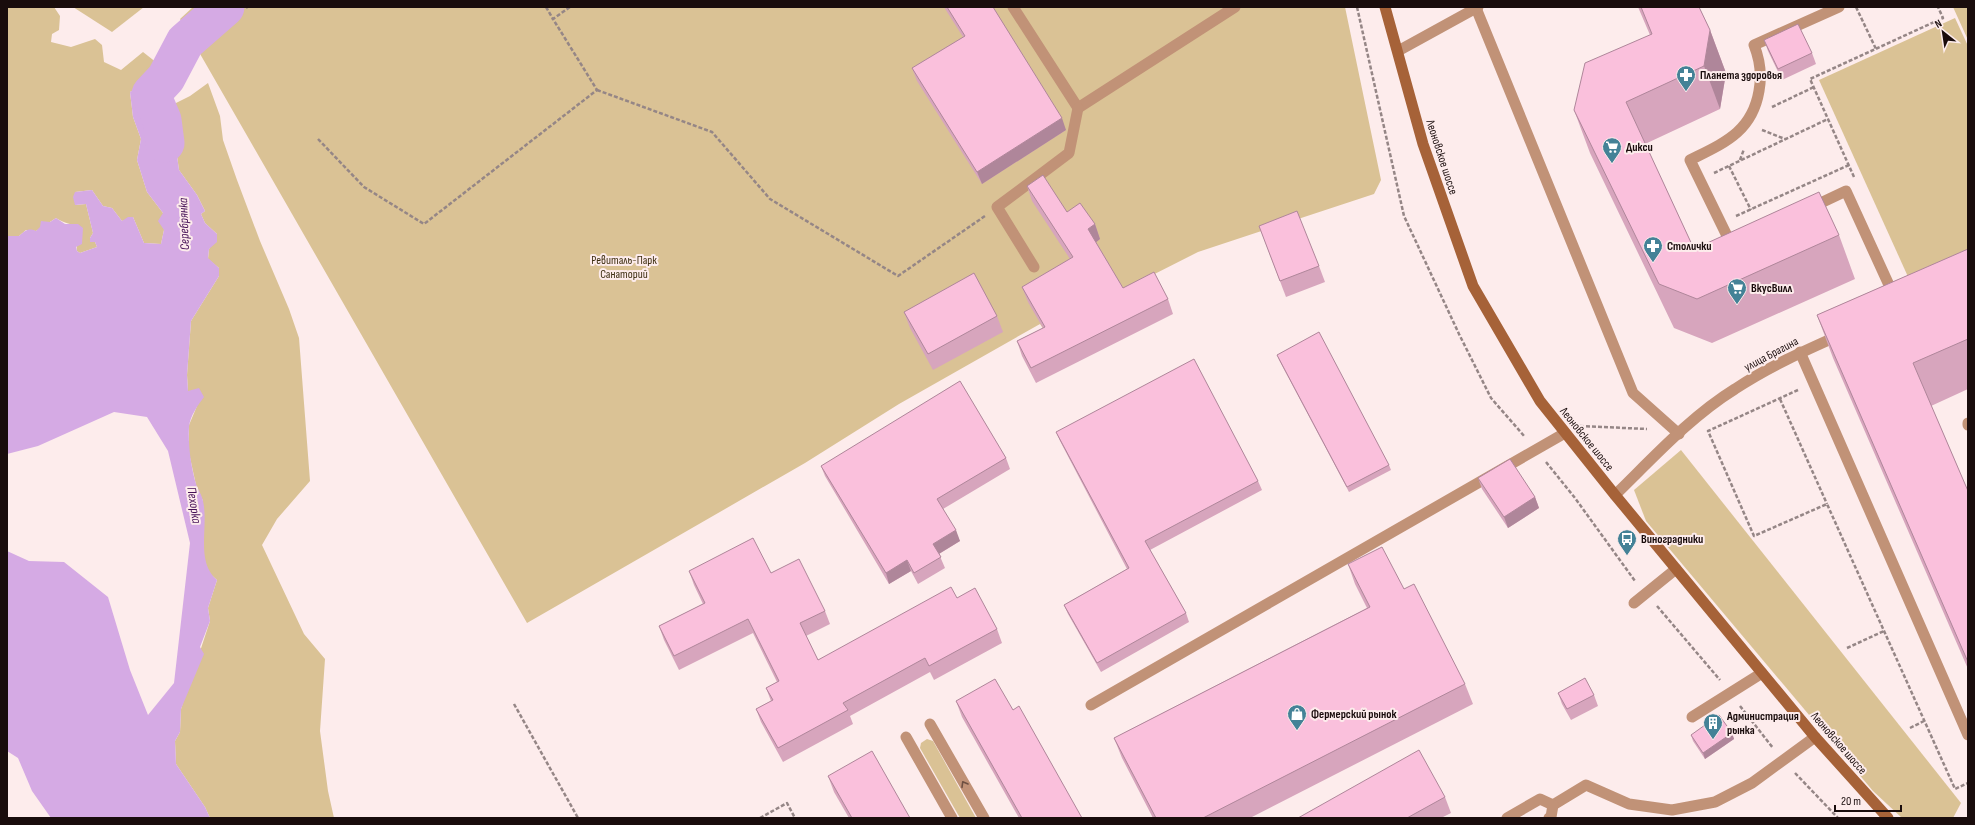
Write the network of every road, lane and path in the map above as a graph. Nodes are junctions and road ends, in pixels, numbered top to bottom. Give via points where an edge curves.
1 (546, 7) edge
2 (570, 7) edge
3 (1013, 7) edge
4 (1235, 7) edge
5 (1386, 7) edge
6 (1839, 7) edge
7 (1856, 7) edge
8 (1938, 7) edge
9 (1477, 8) edge
10 (553, 19) junction
11 (1876, 49) junction
12 (1398, 51) junction
13 (1814, 87) junction
14 (598, 90) junction
15 (1078, 108) junction
16 (1770, 108) dead end
17 (1828, 119) junction
18 (1765, 122) dead end
19 (1762, 130) junction
20 (1757, 132) dead end
21 (318, 139) dead end
22 (1785, 139) junction
23 (1746, 143) dead end
24 (1740, 161) junction
25 (1848, 165) junction
26 (1729, 166) junction
27 (1700, 179) junction
28 (1855, 179) dead end
29 (997, 207) junction
30 (1751, 210) junction
31 (1803, 211) edge
32 (1721, 223) junction
33 (1746, 237) edge
34 (1034, 267) dead end
35 (1898, 304) edge
36 (1850, 331) edge
37 (1800, 352) junction
38 (1813, 383) junction
39 (1780, 399) junction
40 (1580, 426) dead end
41 (1676, 432) junction
42 (1565, 433) junction
43 (1615, 495) junction
44 (1827, 504) junction
45 (1676, 569) junction
46 (1634, 603) dead end
47 (1884, 631) junction
48 (1847, 648) dead end
49 (1762, 673) junction
50 (514, 704) dead end
51 (1091, 705) dead end
52 (1692, 717) dead end
53 (1924, 721) junction
54 (930, 724) dead end
55 (1910, 728) dead end
56 (1968, 735) edge
57 (906, 737) dead end
58 (1815, 737) junction
59 (1968, 783) edge
60 (1553, 805) junction
61 (578, 818) edge
62 (760, 818) edge
63 (795, 818) edge
64 (952, 818) edge
65 (984, 818) edge
66 (1507, 818) edge
67 (1549, 818) edge
68 (1888, 818) edge

1 - 10 path
2 - 10 path
3 - 15 street
4 - 15 street
5 - 12 main road, Леоновское шоссе
6 - 27 street via 1754,45 1760,68 1756,105 1738,132 1690,160
7 - 11 path
8 - 11 path via 1943,18
9 - 12 street
9 - 41 street via 1633,393
10 - 14 path
11 - 13 path via 1810,79
12 - 42 main road, Леоновское шоссе via 1423,144 1473,286 1540,401
13 - 16 path
13 - 17 path
14 - 21 path via 424,224 364,187
14 - 29 path via 712,132 770,199 898,276
15 - 29 street via 1069,153
17 - 22 path
17 - 25 path
18 - 19 path
19 - 20 path
19 - 22 path
22 - 24 path
23 - 24 path
24 - 26 path
25 - 28 path
25 - 30 path
26 - 27 path
26 - 30 path
27 - 32 street
29 - 34 street
30 - 32 path
31 - 35 street via 1846,191
32 - 33 street via 1731,244
36 - 37 street, улица Брагина
37 - 38 street
37 - 41 street, улица Брагина via 1734,389
38 - 39 path
38 - 56 street
39 - 44 path
39 - 44 path via 1708,431 1754,536
40 - 41 path
41 - 43 street, улица Брагина
42 - 43 main road, Леоновское шоссе
42 - 51 street
43 - 45 main road, Леоновское шоссе
44 - 47 path
45 - 46 street
45 - 49 main road, Леоновское шоссе
47 - 48 path
47 - 53 path
49 - 52 street
49 - 58 main road, Леоновское шоссе
50 - 61 path
53 - 55 path
53 - 59 path via 1955,789
65 -> 54 street
57 - 64 street
58 - 60 street via 1752,784 1715,802 1672,810 1629,804 1586,785
58 - 68 main road, Леоновское шоссе
60 - 66 street via 1540,799
60 - 67 street
62 - 63 path via 786,804

